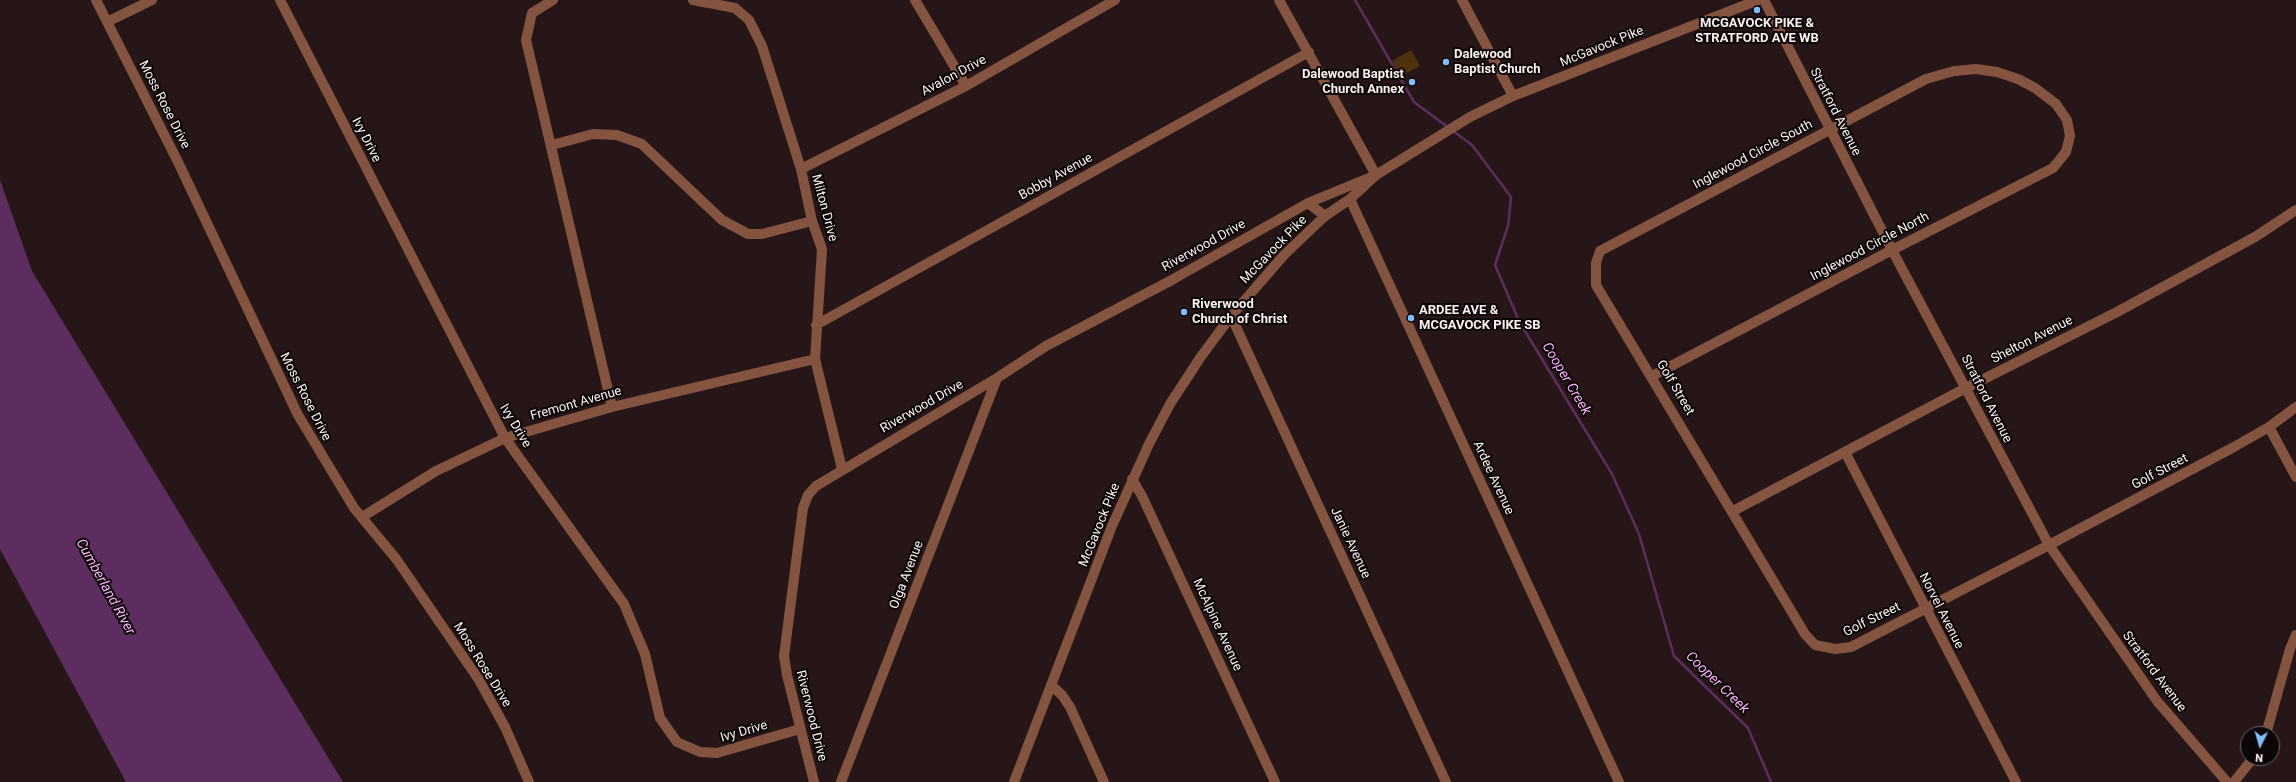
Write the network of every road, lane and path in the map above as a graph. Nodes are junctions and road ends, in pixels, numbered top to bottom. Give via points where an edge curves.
1 (96, 0) edge
2 (152, 0) edge
3 (280, 0) edge
4 (553, 0) edge
5 (693, 0) edge
6 (915, 0) edge
7 (1116, 0) edge
8 (1279, 0) edge
9 (1462, 0) edge
10 (1758, 0) edge
11 (1764, 0) edge
12 (707, 1) edge
13 (107, 22) junction
14 (1309, 52) junction
15 (966, 86) junction
16 (1513, 96) junction
17 (2068, 120) joint
18 (1830, 129) junction
19 (552, 145) junction
20 (801, 169) junction
21 (1376, 175) junction
22 (1338, 190) junction
23 (1350, 199) junction
24 (1308, 202) junction
25 (2296, 210) edge
26 (1325, 216) junction
27 (812, 221) junction
28 (1892, 250) junction
29 (1595, 275) joint
30 (1231, 316) junction
31 (816, 325) junction
32 (815, 359) junction
33 (1652, 376) junction
34 (997, 378) junction
35 (1966, 388) junction
36 (612, 406) junction
37 (2296, 407) edge
38 (2269, 428) junction
39 (505, 438) junction
40 (1845, 452) junction
41 (842, 469) junction
42 (2296, 477) edge
43 (1132, 479) junction
44 (1733, 511) junction
45 (362, 517) junction
46 (2049, 545) junction
47 (1925, 608) junction
48 (2295, 638) edge
49 (1051, 685) junction
50 (2268, 726) edge
51 (800, 729) junction
52 (2247, 766) edge
53 (529, 782) edge
54 (814, 782) edge
55 (841, 782) edge
56 (1014, 782) edge
57 (1104, 782) edge
58 (1275, 782) edge
59 (1446, 782) edge
60 (1619, 782) edge
61 (2016, 782) edge
62 (2227, 782) edge
63 (2234, 782) edge

1 - 13 street, Moss Rose Drive
2 - 13 street
3 - 39 street, Ivy Drive
4 - 19 street via 532,13 526,40
5 - 12 street, Milton Drive
6 - 15 street
7 - 15 street, Avalon Drive
8 - 14 street
9 - 16 street
10 - 16 street, McGavock Pike
11 - 18 street, Stratford Avenue
12 - 20 street, Milton Drive via 735,8 749,20 762,46
13 - 45 street, Moss Rose Drive via 178,162 298,415 322,458
14 - 21 street
14 - 31 street, Bobby Avenue
15 - 20 street, Avalon Drive
16 - 21 street, McGavock Pike via 1470,117
17 - 18 street, Inglewood Circle South via 2056,104 2035,88 1997,72 1976,69 1954,71 1926,79
17 - 28 street, Inglewood Circle North via 2070,136 2066,152 2054,168
18 - 28 street, Stratford Avenue
18 - 29 street, Inglewood Circle South via 1600,251
19 - 27 street via 593,134 617,135 642,144 722,220 748,234 762,234
19 - 36 street
20 - 27 street, Milton Drive
21 - 22 street, Riverwood Drive
21 - 23 street, McGavock Pike
22 - 23 street, Ardee Avenue
22 - 24 street, Riverwood Drive
23 - 26 street, McGavock Pike
23 - 60 street, Ardee Avenue
24 - 26 street
24 - 34 street, Riverwood Drive via 1046,346
25 - 35 street, Shelton Avenue via 2255,237 2138,301
26 - 30 street, McGavock Pike via 1284,255
27 - 31 street, Milton Drive via 822,249
28 - 33 street, Inglewood Circle North
28 - 35 street, Stratford Avenue
29 - 33 street, Golf Street via 1596,285
30 - 43 street, McGavock Pike via 1170,404
30 - 59 street, Janie Avenue
31 - 32 street, Milton Drive
32 - 36 street, Fremont Avenue
32 - 41 street, Milton Drive
33 - 44 street, Golf Street
34 - 41 street, Riverwood Drive
34 - 55 street, Olga Avenue
35 - 40 street, Shelton Avenue
35 - 46 street, Stratford Avenue
36 - 39 street, Fremont Avenue
37 - 38 street, Golf Street
38 - 42 street
38 - 46 street, Golf Street
39 - 45 street, Fremont Avenue via 436,471
39 - 51 street, Ivy Drive via 624,604 645,654 660,718 677,742 700,752 717,753
40 - 44 street, Shelton Avenue
40 - 47 street, Norvel Avenue
41 - 51 street, Riverwood Drive via 816,486 808,495 803,508 784,656
43 - 49 street, McGavock Pike
43 - 58 street, McAlpine Avenue
44 - 47 street, Golf Street via 1805,634 1815,645 1829,648 1850,646
45 - 53 street, Moss Rose Drive via 397,560 479,680 505,727
46 - 47 street, Golf Street
46 - 62 street, Stratford Avenue via 2157,701
47 - 61 street, Norvel Avenue
48 - 50 street
49 - 56 street, McGavock Pike
49 - 57 street via 1070,707
51 - 54 street, Riverwood Drive
52 - 63 street

